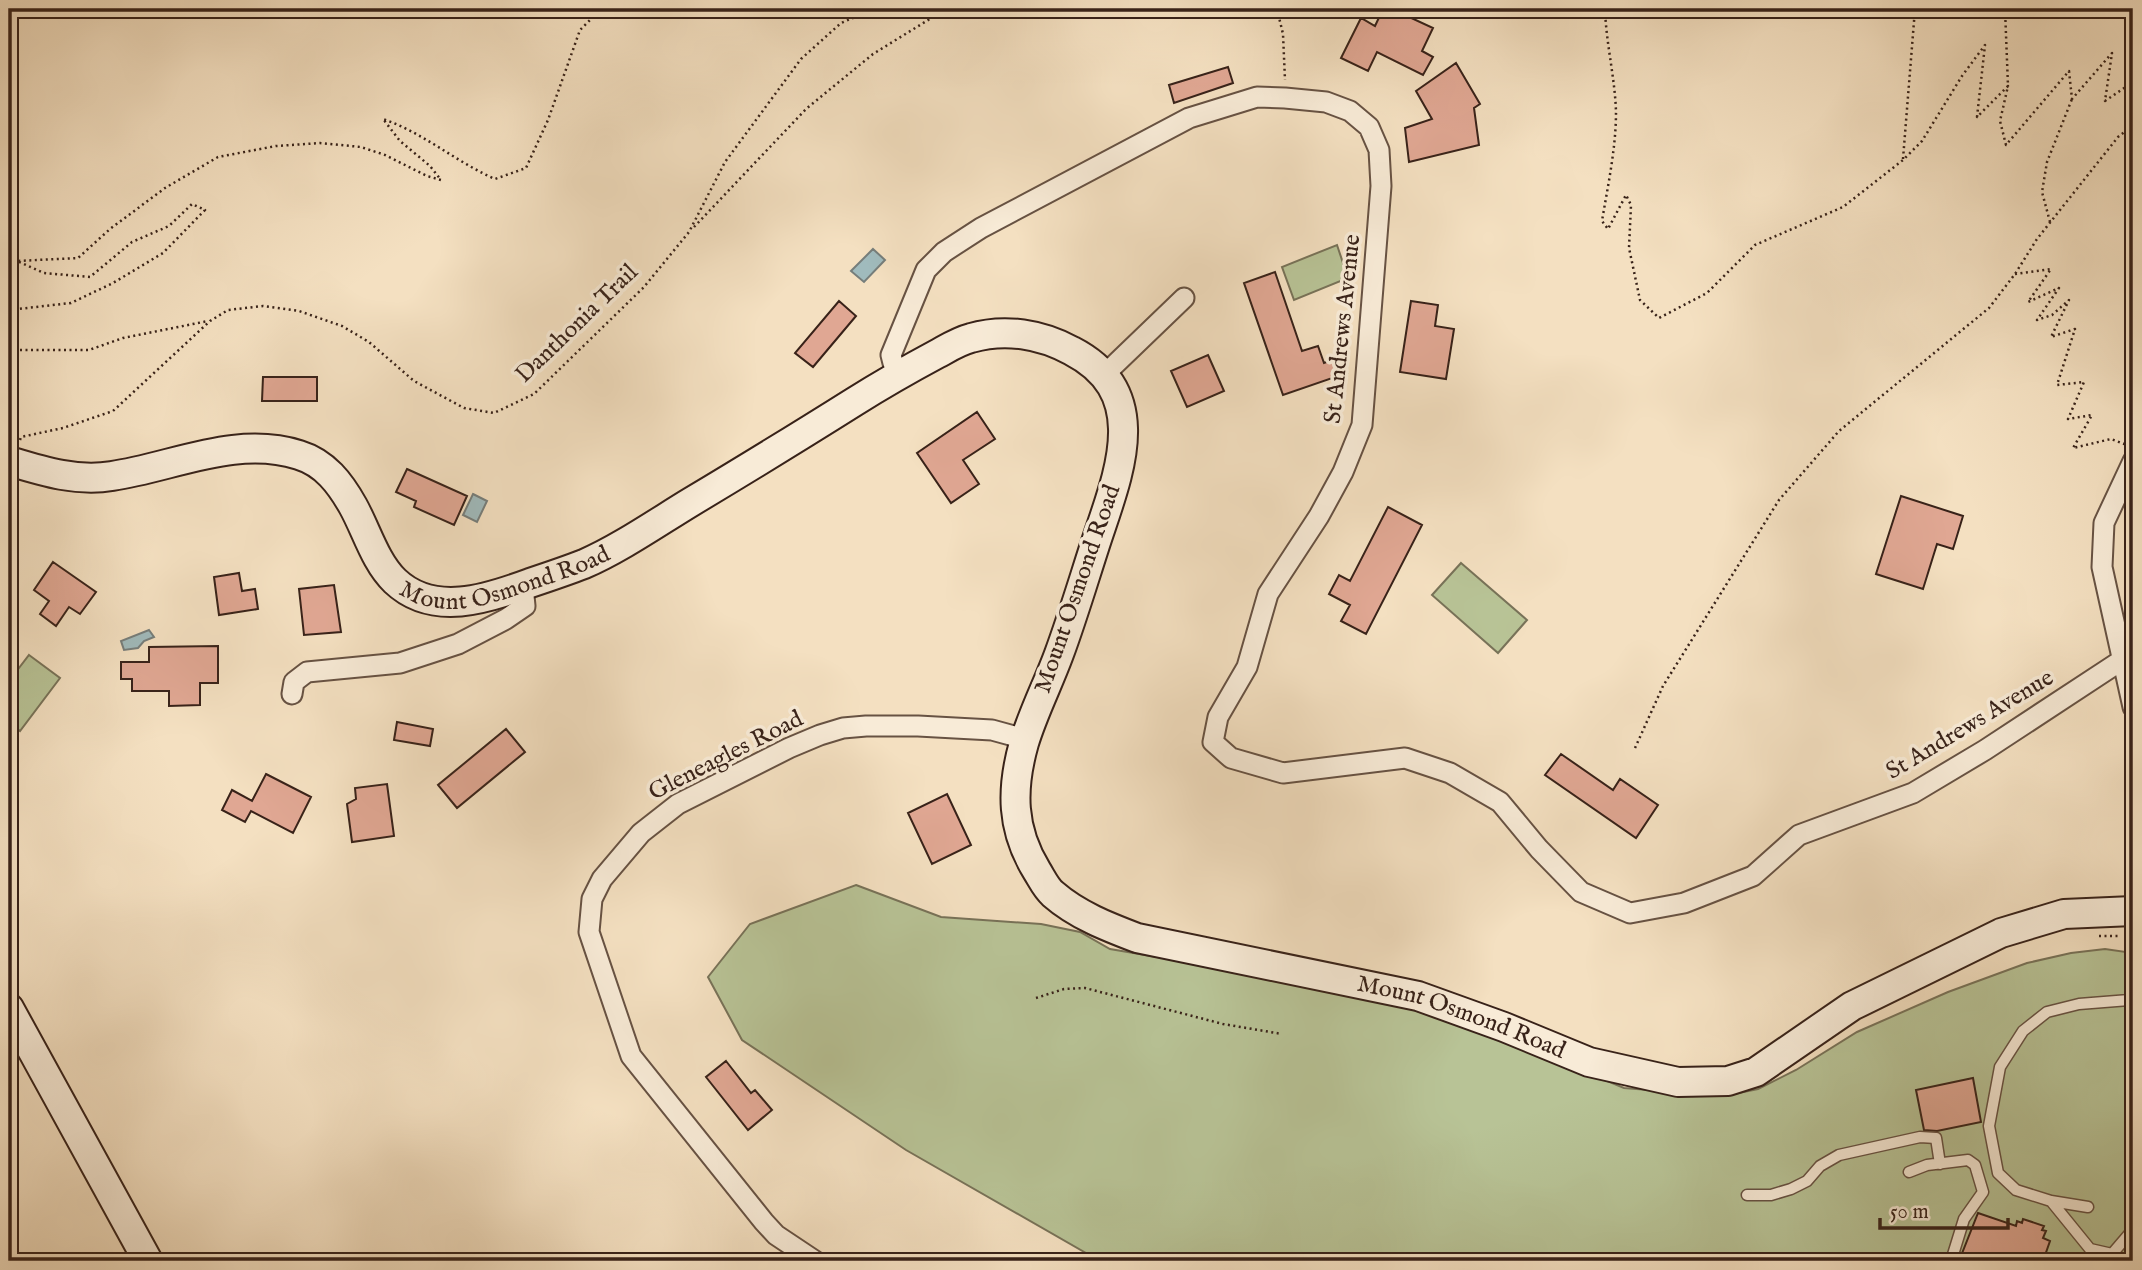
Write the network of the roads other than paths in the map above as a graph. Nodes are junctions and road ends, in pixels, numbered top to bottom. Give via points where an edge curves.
1 (1184, 298) dead end
2 (900, 374) junction
3 (1105, 374) junction
4 (9, 461) edge
5 (2133, 461) edge
6 (523, 586) junction
7 (2122, 660) junction
8 (292, 694) dead end
9 (2133, 707) edge
10 (1025, 739) junction
11 (2130, 923) edge
12 (2133, 992) edge
13 (9, 1008) edge
14 (1940, 1164) junction
15 (1909, 1172) dead end
16 (1747, 1195) dead end
17 (2051, 1201) junction
18 (2088, 1207) dead end
19 (2133, 1224) edge
20 (148, 1261) edge
21 (815, 1261) edge
22 (1951, 1261) edge

1 - 3 street
2 - 3 street, Mount Osmond Road via 964,339 997,333 1041,337 1075,352
2 - 6 street, Mount Osmond Road via 586,563
2 - 7 street, St Andrews Avenue via 891,355 926,270 981,228 1189,118 1257,97 1326,102 1350,111 1369,127 1379,150 1381,186 1363,425 1320,516 1268,594 1247,667 1218,718 1213,742 1231,758 1283,773 1405,758 1450,773 1500,802 1581,892 1630,913 1684,903 1753,876 1799,835 1913,793
3 - 10 street, Mount Osmond Road via 1117,395 1123,420 1118,473 1060,651
4 - 6 street, Mount Osmond Road via 57,475 109,477 238,450 300,455 322,466 341,485 387,570 412,593 455,602
5 - 7 street via 2104,523 2102,567
6 - 8 street via 525,606 458,644 400,663 307,672 294,682
7 - 9 street
10 - 11 street, Mount Osmond Road via 1014,805 1026,853 1050,892 1105,926 1137,938 1418,996 1589,1062 1678,1082 1728,1081 1756,1072 1852,1006 2001,933 2064,914
10 - 21 street, Gleneagles Road via 992,730 918,726 843,728 820,735 678,804 652,822 615,861 592,899 589,932 631,1056 764,1222
12 - 17 lane via 2129,1000 2047,1012 2023,1031 2000,1067 1989,1126 1998,1173 2017,1190
13 - 20 street
14 - 15 lane
14 - 16 lane via 1936,1138 1920,1137 1839,1155 1791,1189
14 - 22 lane via 1968,1160 1976,1165 1983,1192 1964,1219
17 - 18 lane
17 - 19 lane via 2090,1249 2112,1254

